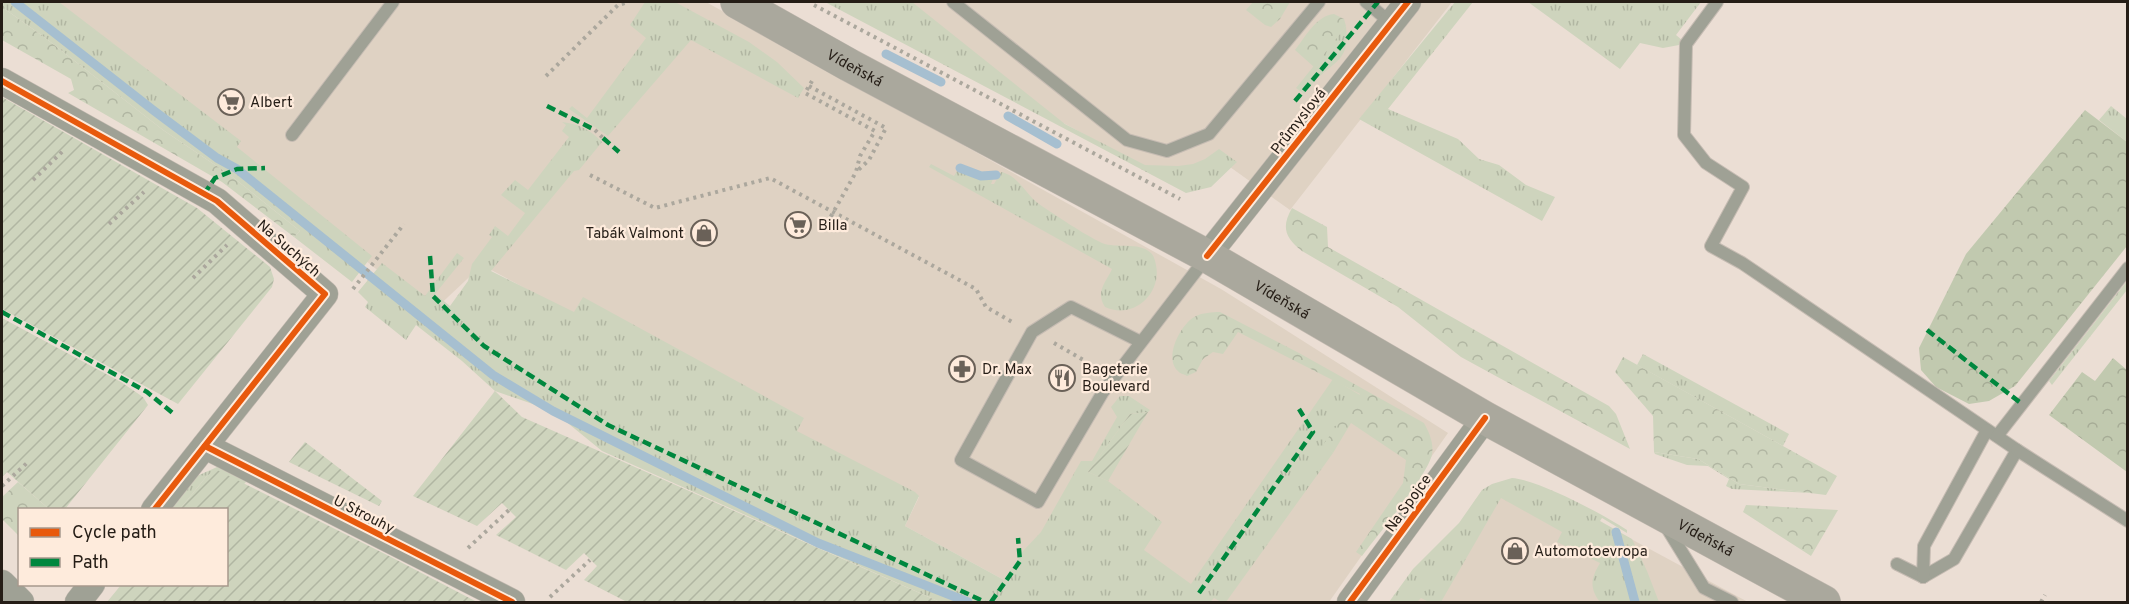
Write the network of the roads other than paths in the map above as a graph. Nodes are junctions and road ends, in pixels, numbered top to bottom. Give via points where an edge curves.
1 (393, 2) edge
2 (737, 2) edge
3 (953, 2) edge
4 (1319, 2) edge
5 (1366, 2) edge
6 (1408, 2) edge
7 (1717, 2) edge
8 (1391, 23) junction
9 (2, 81) edge
10 (292, 135) dead end
11 (1207, 256) junction
12 (2127, 268) edge
13 (1141, 342) junction
14 (1485, 418) junction
15 (1992, 433) junction
16 (205, 446) junction
17 (2017, 450) junction
18 (156, 508) edge
19 (1657, 511) junction
20 (2127, 521) edge
21 (1897, 564) dead end
22 (1923, 577) junction
23 (2, 583) edge
24 (91, 586) edge
25 (21, 603) edge
26 (78, 603) edge
27 (512, 603) edge
28 (1350, 603) edge
29 (1732, 603) edge
30 (1824, 603) edge

1 - 10 lane
2 - 11 main road, Vídeňská
3 - 4 lane via 1127,140 1167,151 1209,135
5 - 8 lane
6 - 8 street, Průmyslová
7 - 15 lane via 1686,44 1684,135 1706,163 1743,187 1711,246 1742,263
8 - 11 street, Průmyslová
9 - 16 street, Na Suchých via 217,201 325,294
11 - 13 lane
11 - 14 main road, Vídeňská
12 - 15 lane
13 - 13 lane via 1071,307 1032,332 961,460 1038,502 1103,392
14 - 19 main road, Vídeňská
14 - 28 street, Na Spojce
15 - 17 lane
15 - 22 lane via 1924,546
16 - 18 street, Na Suchých
16 - 27 street, U Strouhy
17 - 20 lane
17 - 22 lane via 1954,559
19 - 29 lane via 1704,588
19 - 30 main road, Vídeňská
21 - 22 lane
23 - 25 street
24 - 26 street

